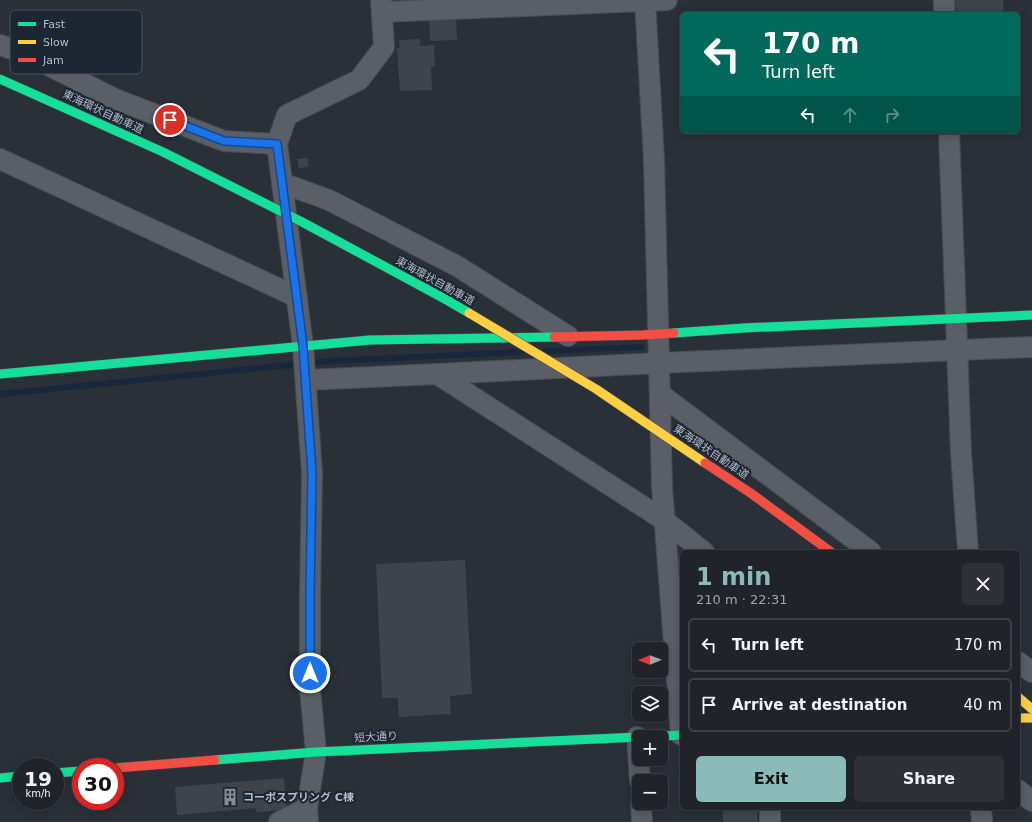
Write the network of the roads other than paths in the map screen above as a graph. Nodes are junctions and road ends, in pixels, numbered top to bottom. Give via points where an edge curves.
1 (645, 0) edge
2 (667, 0) edge
3 (944, 0) edge
4 (382, 6) edge
5 (944, 12) edge
6 (0, 45) edge
7 (10, 48) edge
8 (66, 74) edge
9 (0, 79) edge
10 (949, 134) edge
11 (277, 144) junction
12 (0, 159) edge
13 (282, 183) junction
14 (297, 297) junction
15 (1032, 315) edge
16 (658, 334) junction
17 (957, 334) junction
18 (568, 336) junction
19 (1032, 347) edge
20 (659, 362) junction
21 (305, 363) junction
22 (0, 374) edge
23 (437, 374) junction
24 (660, 394) junction
25 (664, 520) junction
26 (702, 550) edge
27 (828, 550) edge
28 (868, 550) edge
29 (968, 550) edge
30 (1020, 663) edge
31 (1032, 672) edge
32 (1020, 699) edge
33 (1032, 709) edge
34 (1020, 718) edge
35 (1032, 718) edge
36 (680, 722) edge
37 (680, 735) edge
38 (668, 736) edge
39 (632, 737) edge
40 (316, 752) junction
41 (124, 767) edge
42 (12, 777) edge
43 (0, 778) edge
44 (1020, 792) edge
45 (1032, 801) edge
46 (641, 810) edge
47 (770, 810) edge
48 (981, 810) edge
49 (308, 815) edge
50 (279, 822) edge
51 (642, 822) edge
52 (770, 822) edge
53 (982, 822) edge

1 - 2 street
1 - 4 street
1 - 16 street via 654,160
3 - 5 street
4 - 11 street via 384,47 359,80 288,115
6 - 7 street
8 - 11 street via 115,99 224,141
9 - 27 main road, 東海環状自動車道, bridge via 184,163 304,222 445,299 596,390 752,494
10 - 17 street
11 - 13 street
12 - 14 street
13 - 14 street
13 - 18 street via 329,200 457,266
14 - 21 street
15 - 17 main road
16 - 17 main road via 744,328
16 - 18 main road
16 - 20 street
17 - 19 street
17 - 20 street
17 - 29 street
18 - 21 main road via 370,340
20 - 23 street
20 - 24 street
21 - 22 main road
21 - 23 street
21 - 40 street via 312,473 310,689
23 - 25 street
24 - 25 street
24 - 28 street
25 - 26 street
25 - 36 street
30 - 31 street
32 - 33 main road
34 - 35 main road
37 - 38 main road, 短大通り
39 - 40 main road, 短大通り
40 - 41 main road, 短大通り
40 - 49 street
42 - 43 main road
44 - 45 street
46 - 51 street
47 - 52 street
48 - 53 street
49 - 50 street

